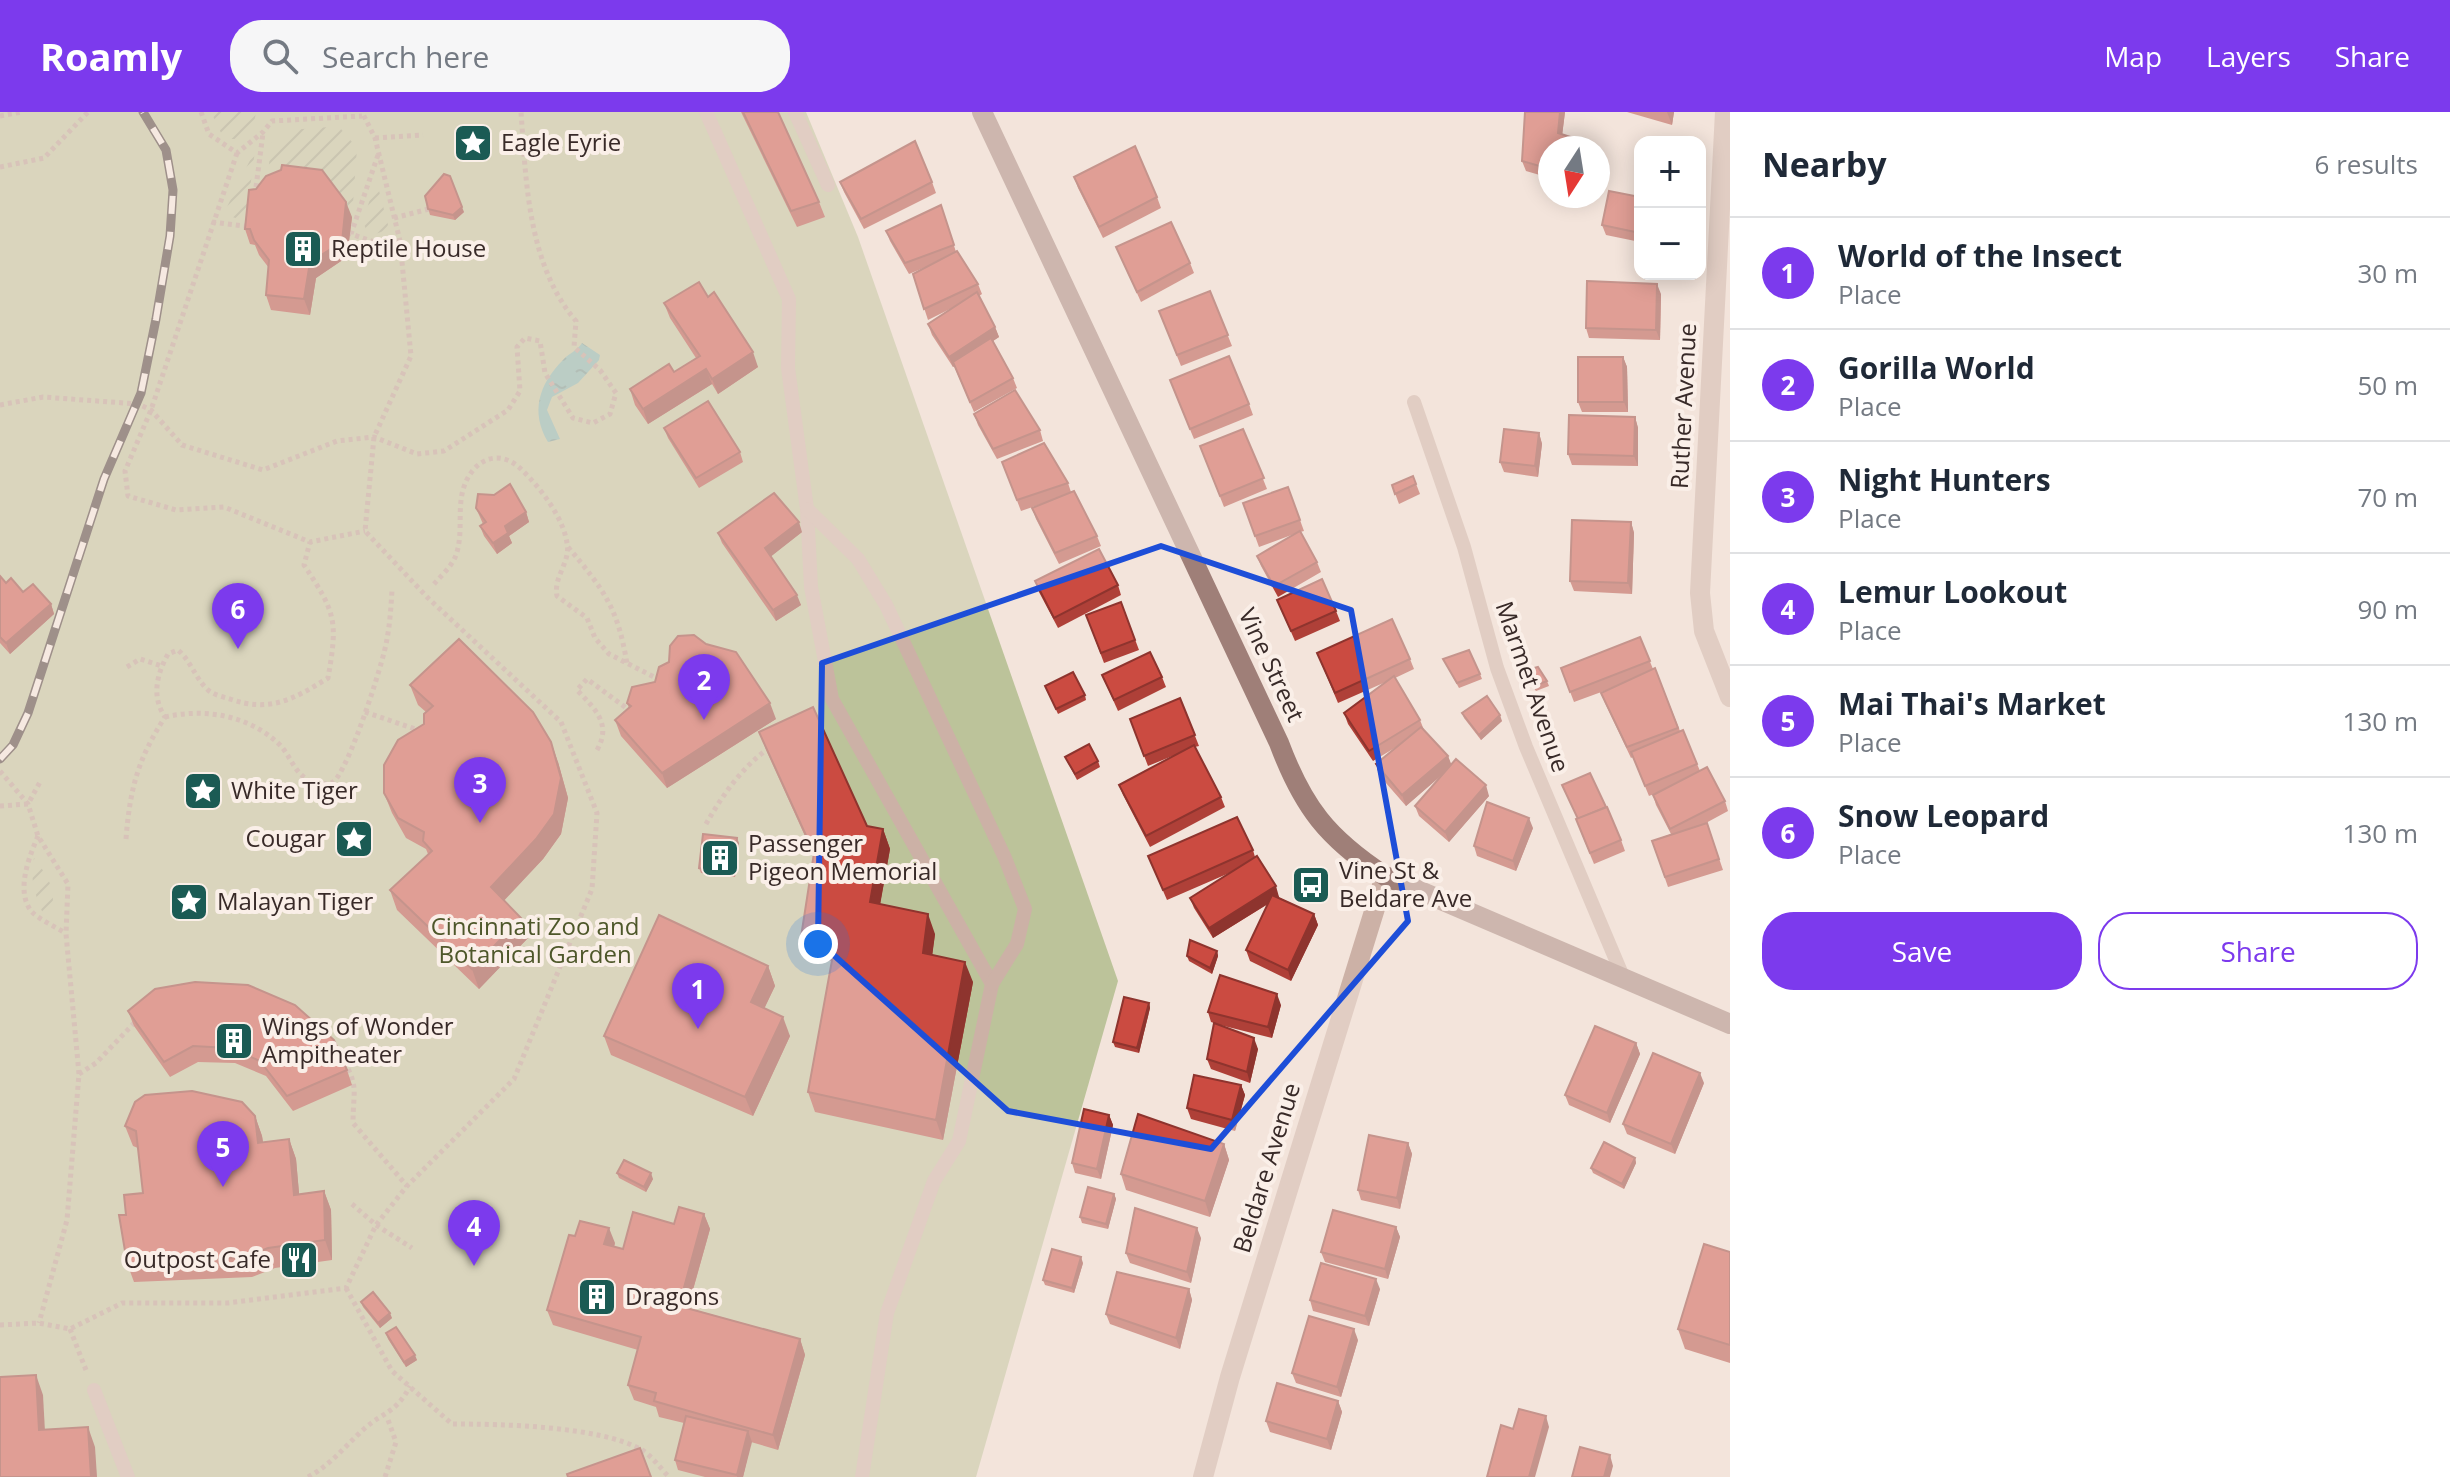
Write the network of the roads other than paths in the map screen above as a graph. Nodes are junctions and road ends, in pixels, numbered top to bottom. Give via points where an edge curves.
1 (706, 112) edge
2 (795, 112) edge
3 (982, 112) edge
4 (1725, 112) edge
5 (828, 185) dead end
6 (1414, 402) dead end
7 (807, 509) junction
8 (1730, 697) edge
9 (1385, 876) junction
10 (1624, 979) junction
11 (992, 984) junction
12 (1730, 1024) edge
13 (94, 1390) road end
14 (128, 1477) edge
15 (862, 1477) edge
16 (1203, 1477) edge

1 - 7 lane via 789,299 788,368
2 - 5 lane
3 - 9 main road, Vine Street via 1296,787 1322,826
4 - 8 street, Ruther Avenue via 1700,593 1704,631
6 - 10 lane, Marmet Avenue via 1464,547 1497,668
7 - 11 lane via 811,587 832,699
7 - 11 lane via 858,559 886,605 1025,909 1017,944
9 - 10 main road, Vine Street
9 - 16 street, Beldare Avenue
10 - 12 main road, Vine Street
11 - 15 lane via 959,1141 934,1181 887,1313
13 - 14 lane

